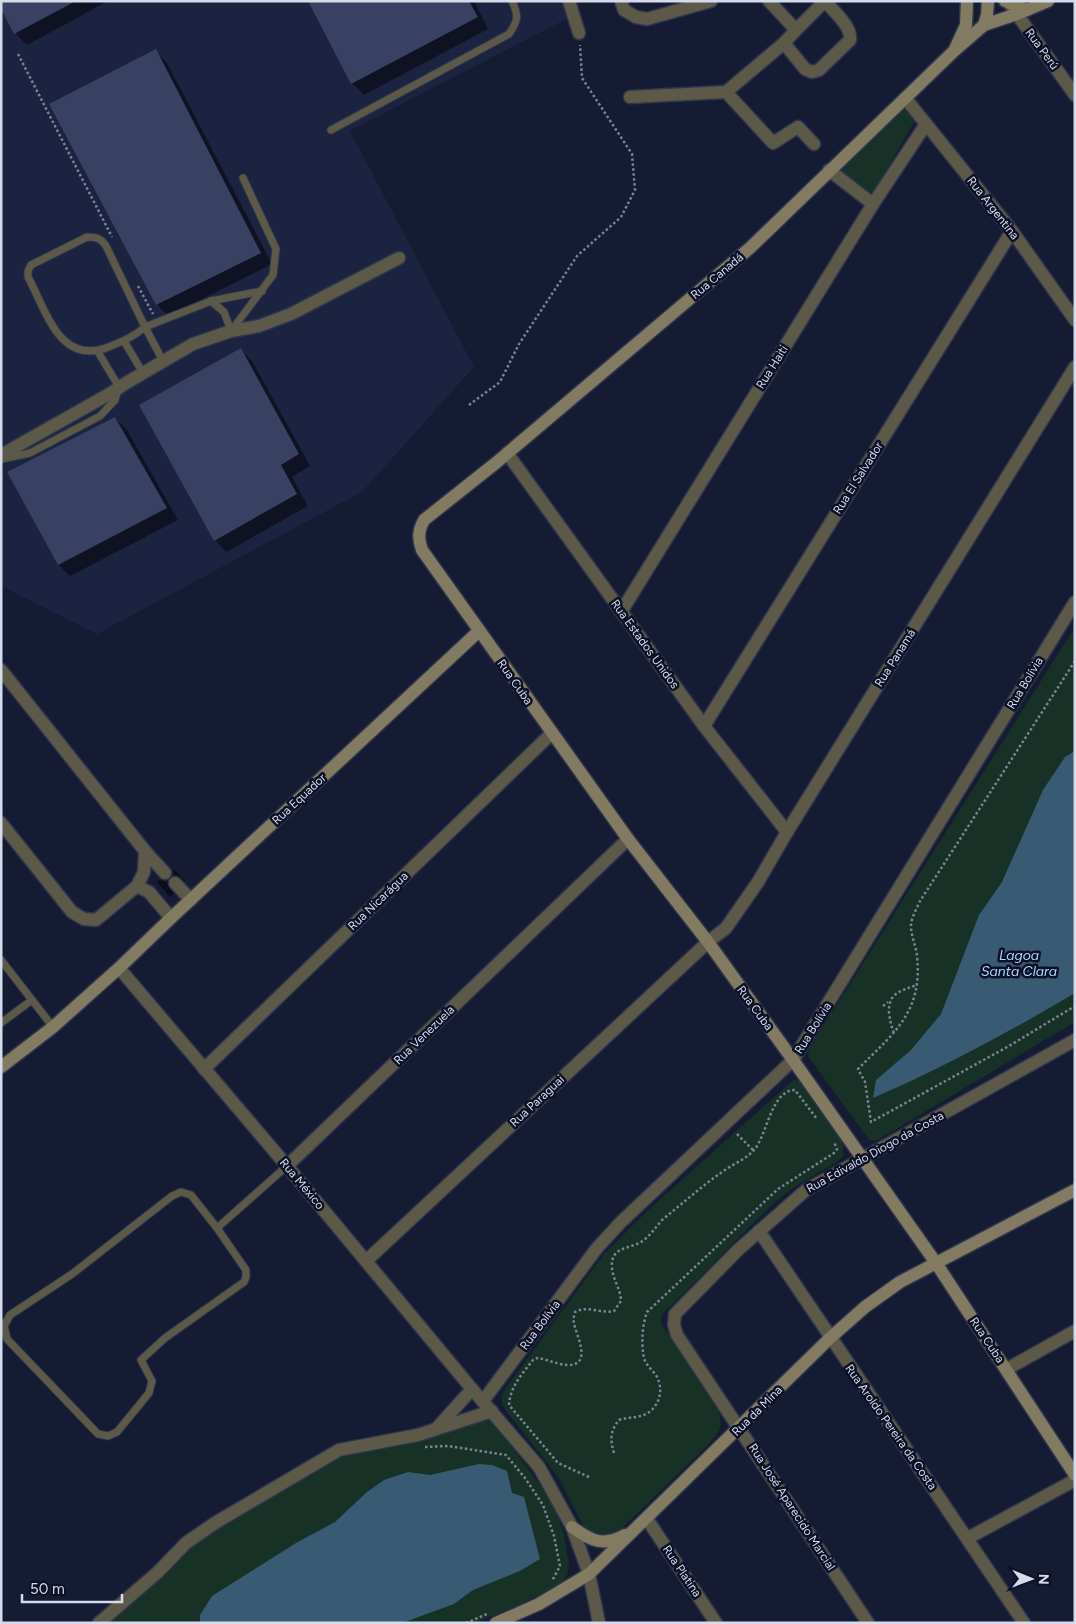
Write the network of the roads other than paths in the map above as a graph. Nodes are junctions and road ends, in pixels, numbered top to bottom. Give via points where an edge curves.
1 (512, 1) edge
2 (570, 1) edge
3 (621, 1) edge
4 (711, 1) edge
5 (769, 1) edge
6 (825, 1) edge
7 (967, 1) edge
8 (988, 1) edge
9 (1048, 1) edge
10 (1015, 7) edge
11 (984, 26) junction
12 (796, 30) junction
13 (579, 33) road end
14 (784, 43) junction
15 (954, 51) junction
16 (726, 92) junction
17 (1075, 94) edge
18 (630, 97) dead end
19 (906, 99) junction
20 (926, 124) junction
21 (331, 130) dead end
22 (814, 144) dead end
23 (829, 170) junction
24 (243, 178) dead end
25 (873, 204) junction
26 (1012, 231) junction
27 (399, 258) dead end
28 (262, 291) junction
29 (211, 301) junction
30 (1075, 320) edge
31 (145, 327) junction
32 (231, 331) junction
33 (124, 341) junction
34 (98, 352) junction
35 (163, 361) junction
36 (1075, 367) edge
37 (143, 373) junction
38 (119, 387) junction
39 (507, 454) junction
40 (1, 455) edge
41 (1, 459) edge
42 (422, 550) joint
43 (1075, 602) edge
44 (621, 612) junction
45 (479, 631) junction
46 (1, 670) edge
47 (704, 726) junction
48 (552, 733) junction
49 (1, 824) edge
50 (786, 832) junction
51 (628, 839) junction
52 (145, 851) junction
53 (165, 873) dead end
54 (175, 883) dead end
55 (137, 886) junction
56 (191, 900) junction
57 (170, 918) junction
58 (708, 942) junction
59 (1, 960) edge
60 (119, 968) junction
61 (32, 1000) junction
62 (1, 1023) edge
63 (53, 1027) junction
64 (1075, 1040) edge
65 (793, 1060) junction
66 (1, 1067) edge
67 (204, 1069) junction
68 (863, 1159) junction
69 (287, 1166) junction
70 (1075, 1190) edge
71 (217, 1228) junction
72 (759, 1231) junction
73 (366, 1261) junction
74 (936, 1263) junction
75 (675, 1314) joint
76 (1075, 1331) edge
77 (830, 1338) junction
78 (1007, 1369) junction
79 (472, 1389) junction
80 (483, 1401) junction
81 (492, 1411) junction
82 (739, 1428) junction
83 (435, 1431) junction
84 (1075, 1475) edge
85 (1075, 1480) edge
86 (647, 1519) junction
87 (572, 1527) junction
88 (634, 1530) junction
89 (968, 1538) junction
90 (589, 1574) junction
91 (99, 1623) edge
92 (496, 1623) edge
93 (599, 1623) edge
94 (716, 1623) edge
95 (868, 1623) edge
96 (1024, 1623) edge

1 - 21 lane via 516,23 509,34
2 - 13 street
3 - 4 street via 624,10 648,19
5 - 12 street
6 - 12 street
6 - 14 street via 848,29 850,40 812,72 805,69
7 - 15 street via 966,24
8 - 11 street
9 - 10 street, Rua Canadá
10 - 11 street, Rua Canadá
10 - 17 street, Rua Perú
11 - 15 street, Rua Canadá
12 - 14 street
14 - 16 street
15 - 19 street, Rua Canadá
16 - 18 street
16 - 22 street via 773,143 798,127
19 - 20 street, Rua Argentina
19 - 23 street, Rua Canadá
20 - 25 street, Rua Haiti
20 - 26 street, Rua Argentina
23 - 25 street
23 - 39 street, Rua Canadá via 751,247
24 - 28 lane via 276,248 273,275
25 - 44 street, Rua Haiti
26 - 30 street, Rua Argentina
26 - 47 street, Rua El Salvador
27 - 32 street via 291,314 259,326
28 - 29 lane
28 - 32 lane
29 - 31 lane
29 - 32 lane via 224,312
31 - 33 lane
31 - 34 lane via 102,240 87,237 31,265 28,277 59,336 77,349
31 - 35 lane
32 - 35 street via 193,344
33 - 34 lane
33 - 37 lane
34 - 38 lane
35 - 37 street
36 - 50 street, Rua Panamá
37 - 38 street
38 - 40 street
38 - 41 lane via 116,400 100,416 30,453
39 - 42 street, Rua Canadá via 424,520 419,528
39 - 44 street, Rua Estados Unidos
42 - 45 street, Rua Cuba
43 - 65 street, Rua Bolívia
44 - 47 street, Rua Estados Unidos
45 - 48 street, Rua Cuba
45 - 56 street, Rua Equador
46 - 52 street
47 - 50 street, Rua Estados Unidos
48 - 51 street, Rua Cuba
48 - 67 street, Rua Nicarágua
49 - 55 street via 72,912 84,919 96,920
50 - 58 street, Rua Panamá via 758,882 726,928
51 - 58 street, Rua Cuba
51 - 69 street, Rua Venezuela
52 - 53 street
52 - 55 street via 144,872
54 - 56 street
55 - 57 street via 149,892
56 - 57 street, Rua Equador
57 - 60 street, Rua Equador
58 - 65 street, Rua Cuba
58 - 73 street, Rua Paraguai
59 - 61 lane
60 - 63 street, Rua Equador
60 - 67 street, Rua México
61 - 62 lane
61 - 63 lane
63 - 66 street, Rua Equador
64 - 68 street, Rua Edivaldo Diogo da Costa
65 - 68 street, Rua Cuba
65 - 80 street, Rua Bolívia via 597,1248
67 - 69 street, Rua México
68 - 72 street, Rua Edivaldo Diogo da Costa via 806,1190
68 - 74 street, Rua Cuba
69 - 71 lane, Rua Venezuela
69 - 73 street, Rua México
70 - 74 street, Rua da Mina
71 - 71 lane via 190,1195 181,1192 72,1274 10,1315 4,1326 7,1339 98,1434 108,1436 118,1432 148,1393 152,1380 141,1360 165,1338 244,1282 246,1270
72 - 75 street, Rua Edivaldo Diogo da Costa
72 - 77 street, Rua Aroldo Pereira da Costa
73 - 79 street, Rua México
74 - 77 street, Rua da Mina via 900,1282
74 - 78 street, Rua Cuba
75 - 82 street, Rua José Aparecido Marcial via 677,1335
76 - 78 street
77 - 82 street, Rua da Mina
77 - 89 street, Rua Aroldo Pereira da Costa
78 - 84 street, Rua Cuba
79 - 80 street, Rua México
79 - 83 street
80 - 81 street, Rua México
81 - 83 street
81 - 87 street, Rua México via 539,1467
82 - 86 street, Rua da Mina
82 - 95 street, Rua José Aparecido Marcial
83 - 91 street via 339,1450 186,1542 158,1572
85 - 89 street
86 - 88 street, Rua da Mina
86 - 94 street, Rua Platina
87 - 88 street via 589,1539 601,1542 616,1540
87 - 90 street, Rua México
88 - 90 street, Rua da Mina
89 - 96 street, Rua Aroldo Pereira da Costa
90 - 92 street, Rua da Mina via 539,1604
90 - 93 street, Rua México

